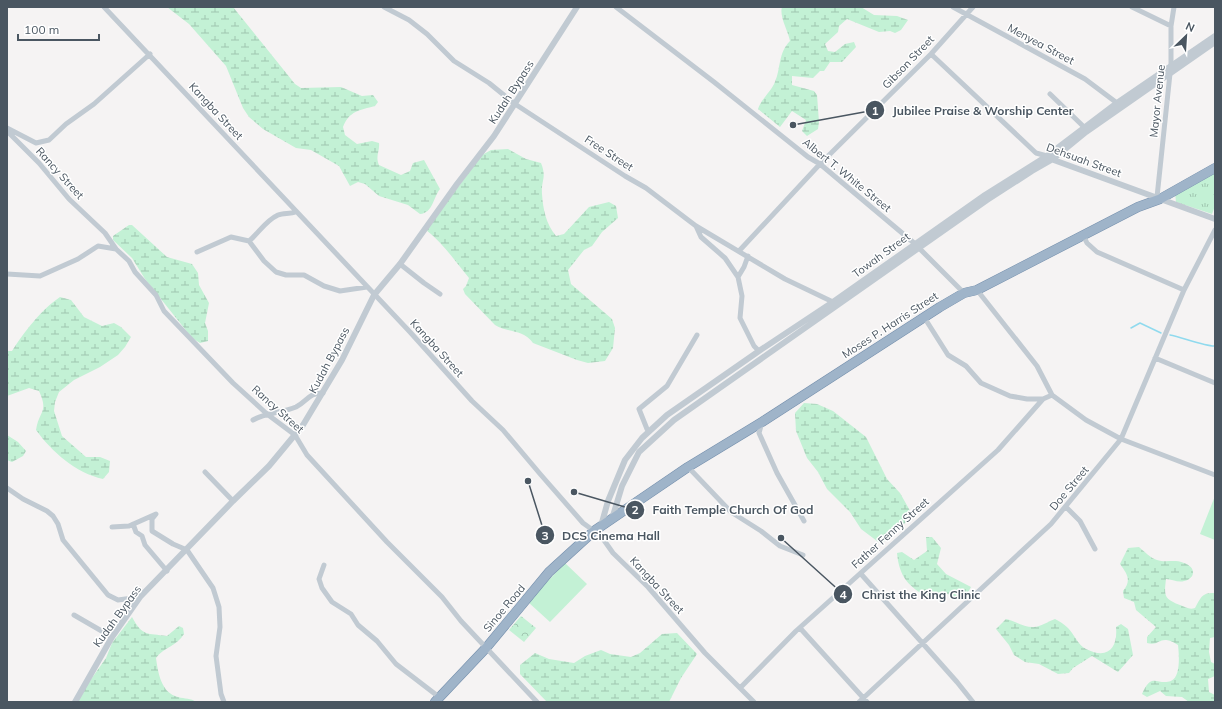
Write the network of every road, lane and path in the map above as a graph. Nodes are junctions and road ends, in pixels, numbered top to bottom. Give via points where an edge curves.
1 (104, 7) edge
2 (384, 7) edge
3 (577, 7) edge
4 (616, 7) edge
5 (953, 7) edge
6 (973, 7) edge
7 (1132, 7) edge
8 (1174, 7) edge
9 (967, 14) junction
10 (1171, 26) junction
11 (1215, 36) edge
12 (1215, 42) edge
13 (150, 54) junction
14 (931, 54) junction
15 (1171, 64) junction
16 (1170, 73) junction
17 (1050, 94) dead end
18 (1117, 103) junction
19 (515, 104) junction
20 (1084, 127) junction
21 (7, 129) edge
22 (1046, 156) junction
23 (1053, 159) junction
24 (820, 164) junction
25 (1215, 168) edge
26 (1158, 198) junction
27 (296, 212) junction
28 (1215, 219) edge
29 (696, 226) junction
30 (1215, 230) edge
31 (1083, 235) junction
32 (249, 241) junction
33 (914, 243) junction
34 (920, 248) junction
35 (116, 249) junction
36 (739, 251) junction
37 (197, 252) dead end
38 (748, 256) junction
39 (400, 264) junction
40 (7, 274) edge
41 (738, 277) junction
42 (367, 287) junction
43 (977, 290) junction
44 (1184, 290) junction
45 (964, 293) junction
46 (440, 294) dead end
47 (374, 295) junction
48 (833, 302) junction
49 (924, 317) junction
50 (697, 335) dead end
51 (759, 350) junction
52 (1155, 358) junction
53 (1215, 383) edge
54 (323, 393) junction
55 (1052, 395) junction
56 (1043, 399) junction
57 (267, 414) junction
58 (253, 420) dead end
59 (762, 422) junction
60 (646, 429) dead end
61 (296, 435) junction
62 (1121, 439) junction
63 (688, 467) junction
64 (205, 472) dead end
65 (1215, 475) edge
66 (7, 488) edge
67 (233, 501) junction
68 (1066, 507) junction
69 (612, 519) junction
70 (804, 521) dead end
71 (133, 524) junction
72 (112, 527) dead end
73 (597, 528) junction
74 (1095, 549) dead end
75 (187, 550) junction
76 (803, 555) dead end
77 (324, 565) dead end
78 (166, 571) junction
79 (862, 574) junction
80 (140, 598) junction
81 (74, 615) dead end
82 (800, 628) junction
83 (112, 636) junction
84 (923, 643) junction
85 (486, 648) junction
86 (741, 687) junction
87 (437, 700) edge
88 (863, 701) edge
89 (75, 702) edge
90 (224, 702) edge
91 (537, 702) edge
92 (754, 702) edge
93 (973, 702) edge

1 - 13 street, Kangba Street
2 - 19 street, Free Street via 409,20 454,61 489,83
3 - 19 street, Kudah Bypass
4 - 24 street, Albert T. White Street
5 - 9 street, Menyea Street
6 - 9 street, Gibson Street
7 - 10 street
8 - 10 street, Mayor Avenue
9 - 14 street, Gibson Street
9 - 18 street, Menyea Street via 1085,79
10 - 15 street, Mayor Avenue
11 - 15 street, Towah Street
12 - 16 street, Towah Street
13 - 21 street via 50,140 36,143
13 - 27 street, Kangba Street
14 - 22 street, Dehsuah Street via 1036,154
14 - 24 street, Gibson Street
15 - 16 street, Mayor Avenue
15 - 18 street, Towah Street
16 - 23 street, Towah Street via 1086,132
16 - 26 street, Mayor Avenue
17 - 20 street
18 - 20 street, Towah Street
19 - 29 street, Free Street via 646,188
19 - 39 street, Kudah Bypass
20 - 22 street, Towah Street
21 - 35 street, Rancy Street via 39,163 68,200 105,233
22 - 23 street, Dehsuah Street
22 - 33 street, Towah Street
23 - 26 street, Dehsuah Street
23 - 34 street, Towah Street via 987,200
24 - 33 street, Albert T. White Street
24 - 36 street, Gibson Street
25 - 26 highway, Moses P. Harris Street
26 - 28 street, Dehsuah Street
26 - 31 highway, Moses P. Harris Street
27 - 32 street via 280,214 268,220
27 - 42 street, Kangba Street
29 - 36 street, Free Street
29 - 41 street via 701,237 725,258
30 - 44 street, Doe Street
31 - 43 highway, Moses P. Harris Street
31 - 44 street via 1087,243 1098,252
32 - 37 street via 231,237
32 - 42 street via 276,272 304,275 340,291
33 - 34 street, Albert T. White Street
33 - 48 street, Towah Street
34 - 45 street, Albert T. White Street
34 - 69 street, Towah Street via 660,432 639,452 617,501
35 - 40 street via 98,246 78,259 40,276
35 - 57 street, Rancy Street via 156,294 164,311 233,383
36 - 38 street, Free Street
38 - 41 street
38 - 48 street, Free Street via 785,279
39 - 46 street
39 - 47 street, Kudah Bypass
41 - 51 street via 742,296 740,318 754,346
42 - 47 street, Kangba Street
43 - 45 highway, Moses P. Harris Street
43 - 55 street via 1037,366
44 - 52 street, Doe Street
45 - 49 highway, Moses P. Harris Street
47 - 54 street, Kudah Bypass
47 - 73 street, Kangba Street via 472,401 503,430 583,523
48 - 51 street, Towah Street
49 - 56 street via 948,355 966,366 981,383 1010,396
49 - 59 highway, Moses P. Harris Street
50 - 60 street via 667,386 639,409
51 - 73 street, Towah Street via 667,415 642,438 625,460
52 - 53 street
52 - 62 street, Doe Street
54 - 57 street via 312,394 296,406
54 - 61 street, Kudah Bypass
55 - 56 street, Father Fenny Street
55 - 62 street via 1086,420
56 - 79 street, Father Fenny Street via 998,450 882,552
57 - 58 street
57 - 61 street, Rancy Street
59 - 63 highway, Moses P. Harris Street
59 - 70 street via 759,433 777,473
61 - 67 street, Kudah Bypass
61 - 85 street, Rancy Street via 307,455 423,580 442,597
62 - 65 street
62 - 68 street, Doe Street
63 - 69 highway, Moses P. Harris Street
63 - 76 street via 731,512 761,530 780,546
64 - 67 street
66 - 80 street via 53,516 63,540 108,595 118,600
67 - 75 street, Kudah Bypass
68 - 74 street via 1080,521
68 - 84 street, Doe Street via 1027,547
69 - 73 highway, Moses P. Harris Street
71 - 72 street
71 - 75 street via 156,514 152,519 152,531
71 - 78 street via 136,532 142,536
73 - 85 highway, Sinoe Road via 549,572
73 - 86 street, Kangba Street via 613,553 648,587 705,653
75 - 78 street, Kudah Bypass
75 - 90 street via 212,588 219,607 220,627 216,656
77 - 87 street via 319,579 332,602 351,614 358,625 396,664
78 - 80 street, Kudah Bypass
79 - 82 street, Father Fenny Street
79 - 84 street
80 - 83 street, Kudah Bypass
81 - 83 street
82 - 86 street, Father Fenny Street
82 - 88 street
83 - 89 street, Kudah Bypass
84 - 88 street, Doe Street
84 - 93 street
85 - 87 highway, Sinoe Road
85 - 91 street, Rancy Street
86 - 92 street, Kangba Street

